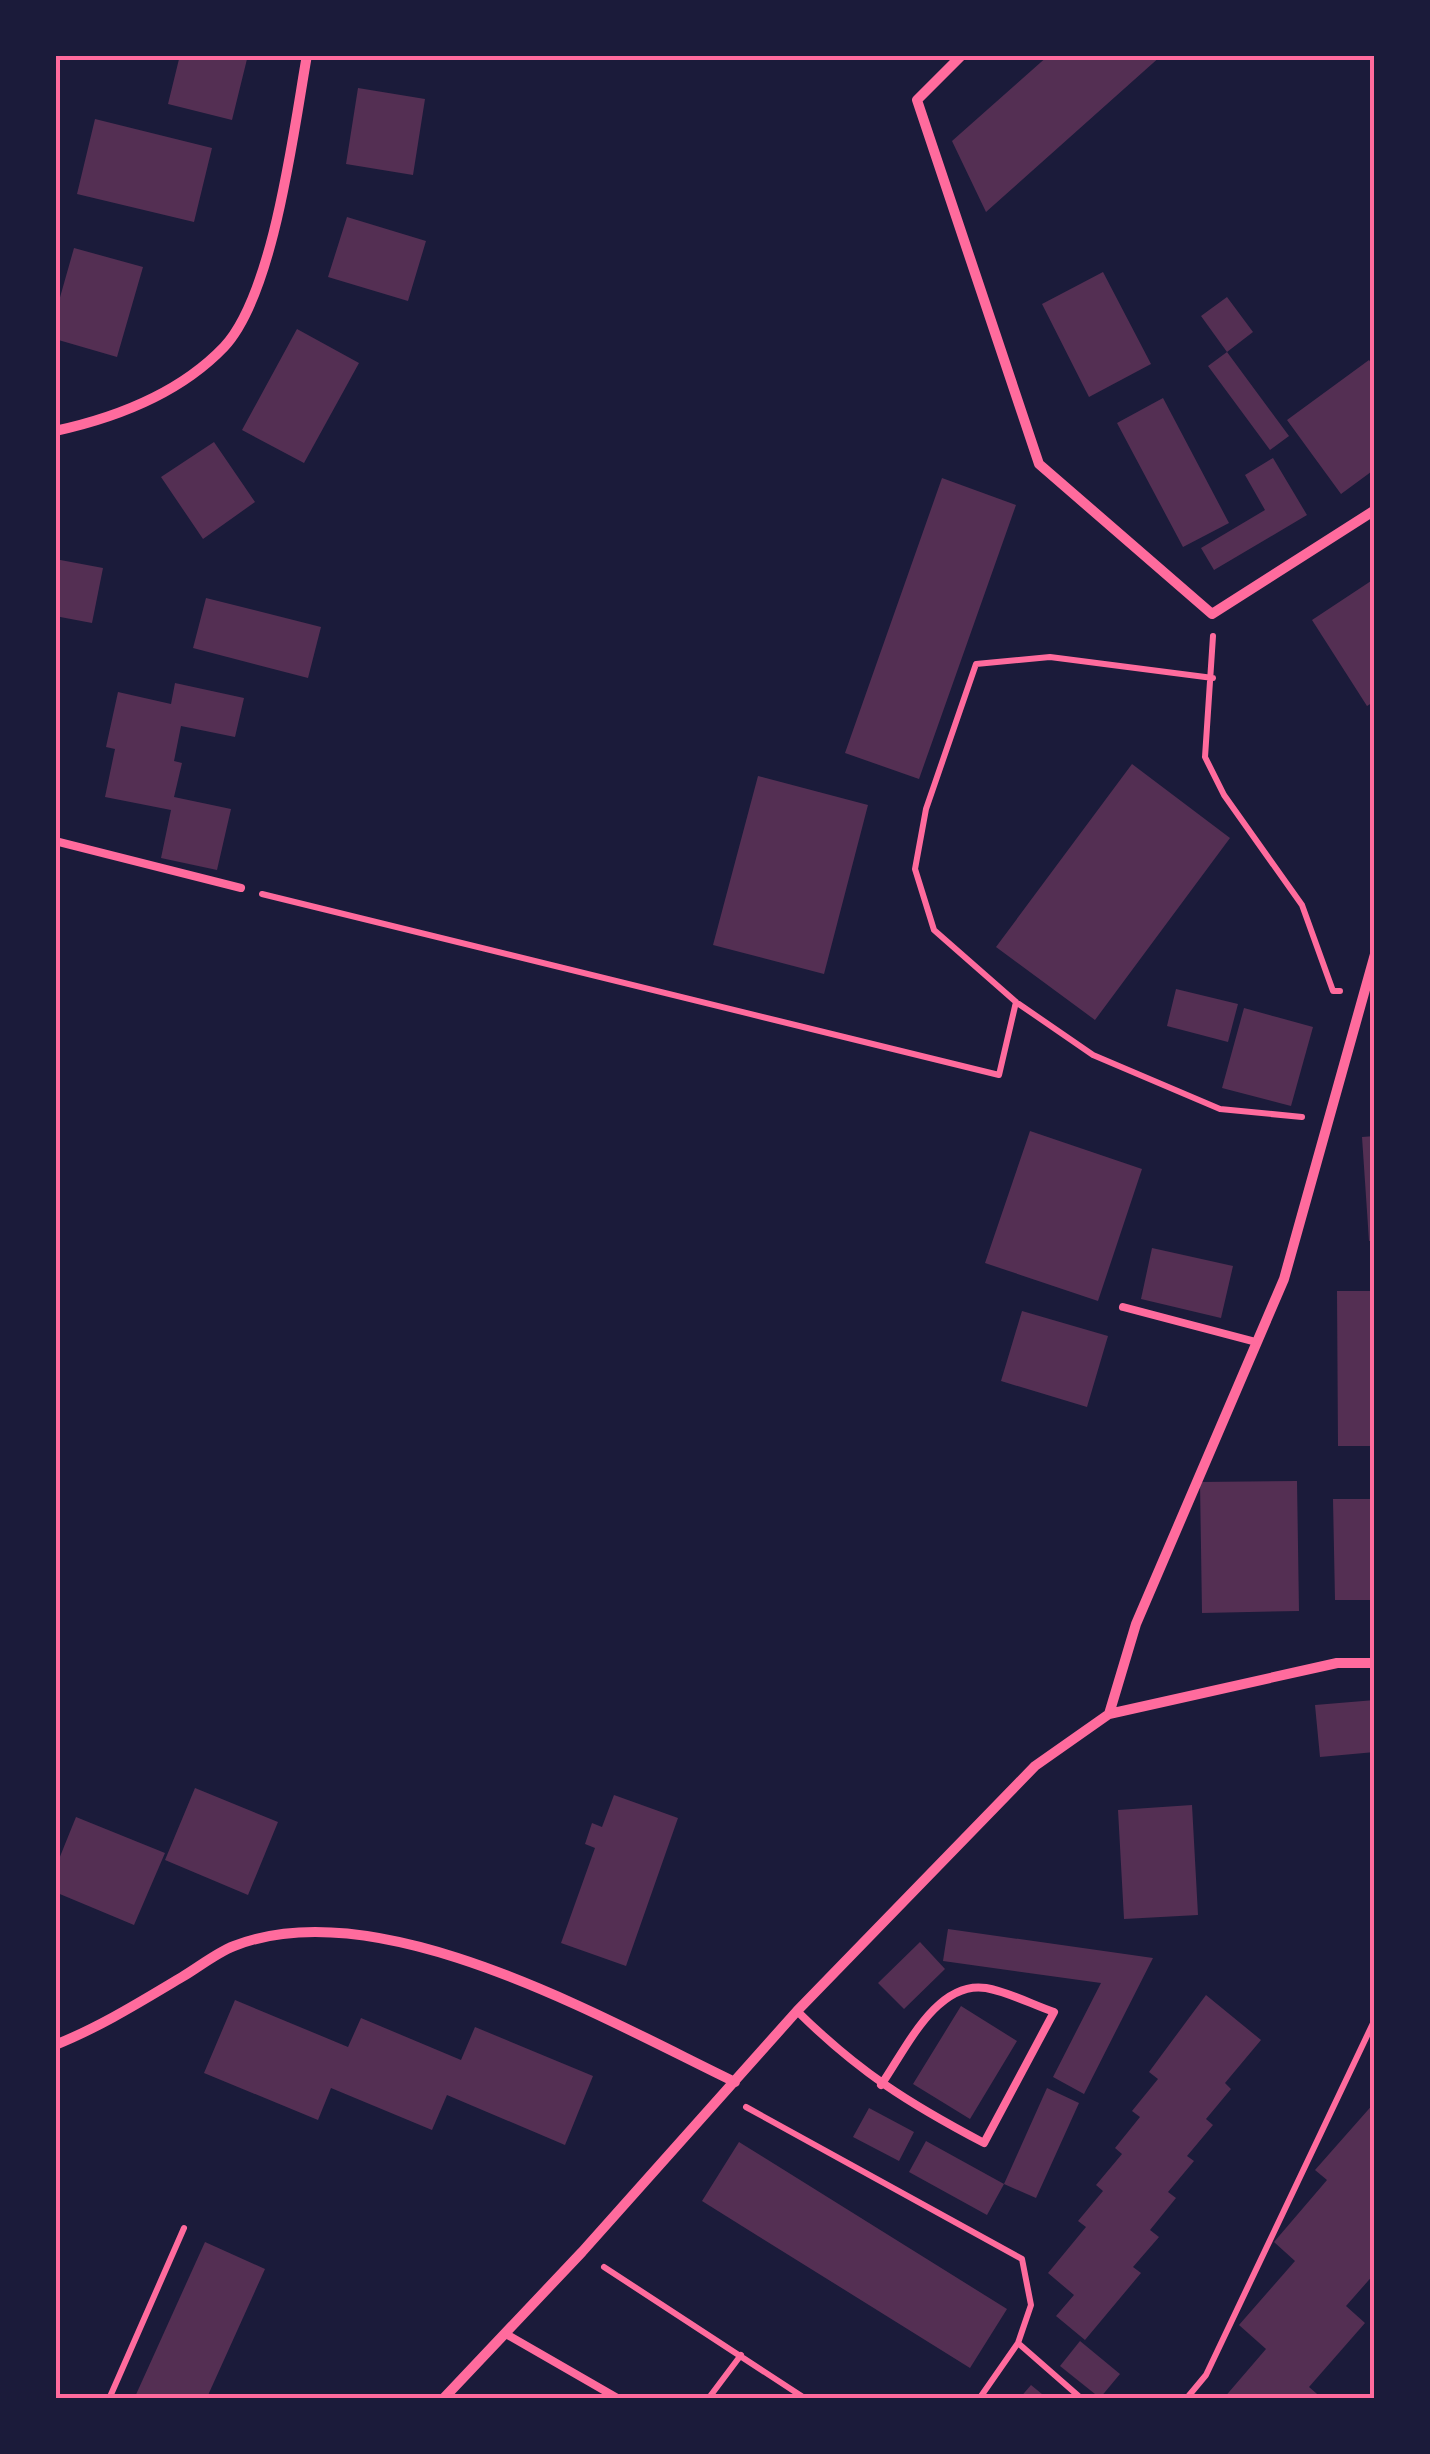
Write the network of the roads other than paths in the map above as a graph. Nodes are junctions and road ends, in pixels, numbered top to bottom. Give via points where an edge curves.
1 (306, 55) edge
2 (962, 55) edge
3 (55, 430) edge
4 (1375, 510) edge
5 (55, 841) edge
6 (241, 888) road end
7 (1375, 954) edge
8 (1123, 1306) dead end
9 (1256, 1342) junction
10 (1375, 1663) edge
11 (1109, 1714) junction
12 (797, 2011) junction
13 (55, 2045) edge
14 (735, 2082) junction
15 (881, 2085) junction
16 (506, 2334) junction
17 (443, 2399) edge
18 (618, 2399) edge

1 - 3 street via 283,194 258,283 226,345 172,387 105,420
2 - 4 street via 917,100 1038,464 1212,614
5 - 6 lane
7 - 9 street via 1284,1279
8 - 9 lane
9 - 11 street via 1136,1624
10 - 11 street via 1337,1663
11 - 12 street via 1035,1766
12 - 14 street
12 - 15 lane
13 - 14 street via 233,1946 293,1931 344,1931 399,1940 583,2008
14 - 16 street
15 - 15 lane via 984,2144 1054,2012 985,1988 958,1990 942,2000
16 - 17 street
16 - 18 lane

